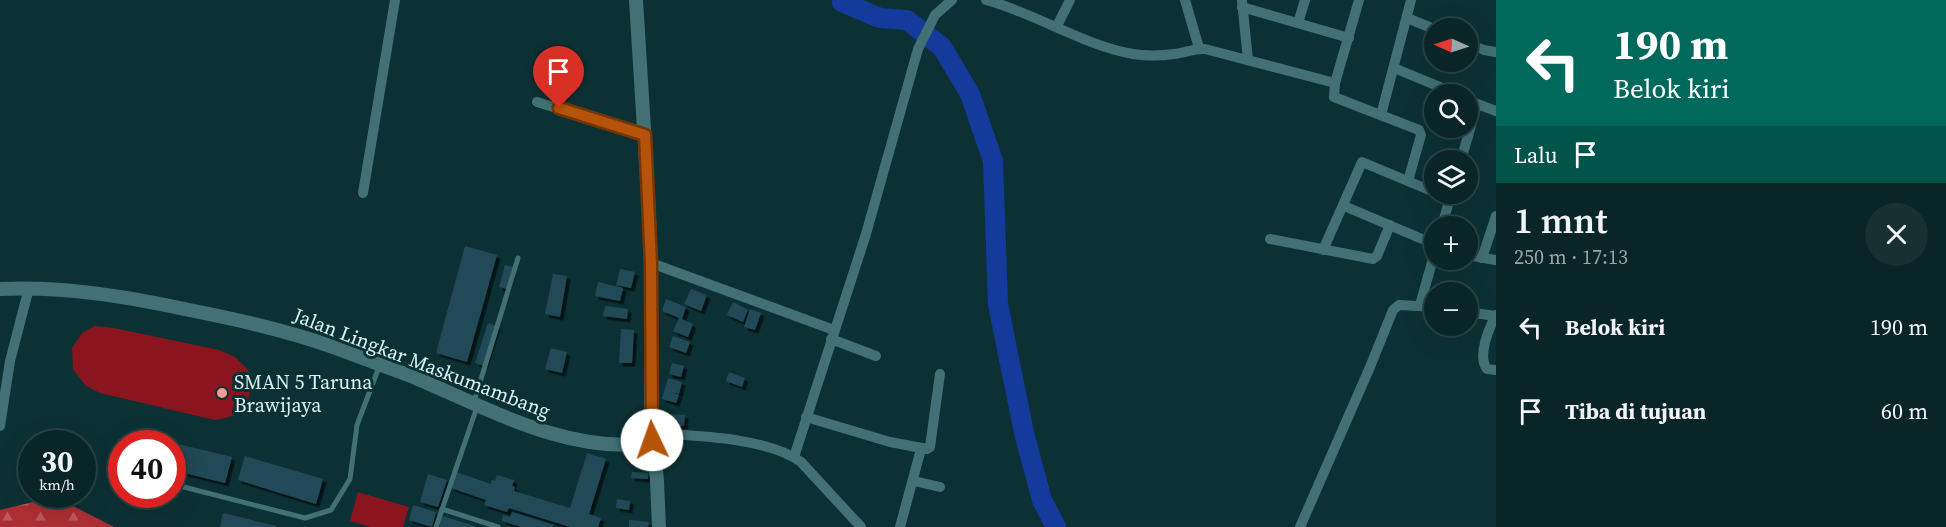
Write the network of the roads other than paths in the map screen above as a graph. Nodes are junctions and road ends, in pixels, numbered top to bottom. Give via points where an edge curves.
1 (395, 0) edge
2 (636, 0) edge
3 (952, 0) edge
4 (986, 0) edge
5 (1070, 0) edge
6 (1185, 0) edge
7 (1305, 0) edge
8 (1359, 0) edge
9 (1411, 0) edge
10 (1242, 4) edge
11 (1407, 18) junction
12 (1298, 23) junction
13 (1424, 25) edge
14 (1056, 26) junction
15 (1349, 38) junction
16 (1199, 48) junction
17 (1478, 48) edge
18 (1496, 52) edge
19 (1248, 60) junction
20 (1394, 68) junction
21 (1335, 83) junction
22 (1433, 84) edge
23 (537, 102) dead end
24 (1478, 104) edge
25 (1496, 111) edge
26 (1381, 115) junction
27 (645, 135) junction
28 (1408, 181) junction
29 (1424, 188) edge
30 (363, 193) dead end
31 (1344, 206) junction
32 (1496, 216) edge
33 (1390, 225) junction
34 (1270, 239) dead end
35 (1424, 240) edge
36 (1323, 250) junction
37 (1478, 257) edge
38 (518, 258) dead end
39 (1482, 258) junction
40 (1496, 260) edge
41 (651, 263) junction
42 (1430, 270) edge
43 (29, 288) junction
44 (0, 289) edge
45 (1420, 305) junction
46 (1424, 306) edge
47 (1478, 314) edge
48 (1496, 316) edge
49 (832, 335) junction
50 (876, 356) dead end
51 (380, 365) junction
52 (1496, 370) edge
53 (940, 374) dead end
54 (476, 405) junction
55 (806, 417) junction
56 (0, 426) edge
57 (652, 438) junction
58 (921, 449) junction
59 (794, 457) junction
60 (914, 481) junction
61 (940, 487) dead end
62 (186, 488) edge
63 (442, 509) junction
64 (436, 527) edge
65 (498, 527) edge
66 (659, 527) edge
67 (861, 527) edge
68 (900, 527) edge
69 (1300, 527) edge

1 - 30 street
2 - 27 street
3 - 49 street via 935,15 918,49 866,234
4 - 14 street
5 - 14 street
6 - 16 street
7 - 12 street
8 - 15 street
9 - 11 street
10 - 12 street
10 - 19 street
11 - 13 street
11 - 20 street
12 - 15 street
14 - 16 street via 1131,54 1166,55
15 - 21 street
16 - 19 street
17 - 18 street
19 - 21 street
20 - 22 street
20 - 26 street
21 - 26 street via 1336,99
23 - 27 street
24 - 25 street
26 - 28 street via 1419,130 1421,135
27 - 41 street
28 - 29 street
28 - 31 street via 1362,162
31 - 33 street
31 - 36 street
32 - 39 street
33 - 35 street
33 - 36 street via 1374,259
34 - 36 street
37 - 39 street
38 - 54 lane
39 - 40 street
41 - 49 street
41 - 57 street
42 - 45 street
43 - 44 street, Jalan Lingkar Maskumambang
43 - 51 street, Jalan Lingkar Maskumambang via 116,295 233,319 285,331
43 - 56 street via 10,361
45 - 46 street
45 - 69 street via 1400,305 1393,310
47 - 48 street
48 - 52 street via 1485,340 1484,361 1487,369
49 - 50 street
49 - 55 street
51 - 54 street, Jalan Lingkar Maskumambang
51 - 62 lane via 357,425 350,479 331,510 305,518
53 - 58 street via 930,447
54 - 57 street, Jalan Lingkar Maskumambang via 576,441 629,446
54 - 63 lane
55 - 58 street
55 - 59 street
57 - 59 street via 754,443
57 - 66 street
58 - 60 street
59 - 67 street
60 - 61 street
60 - 68 street
63 - 64 lane
63 - 65 lane

